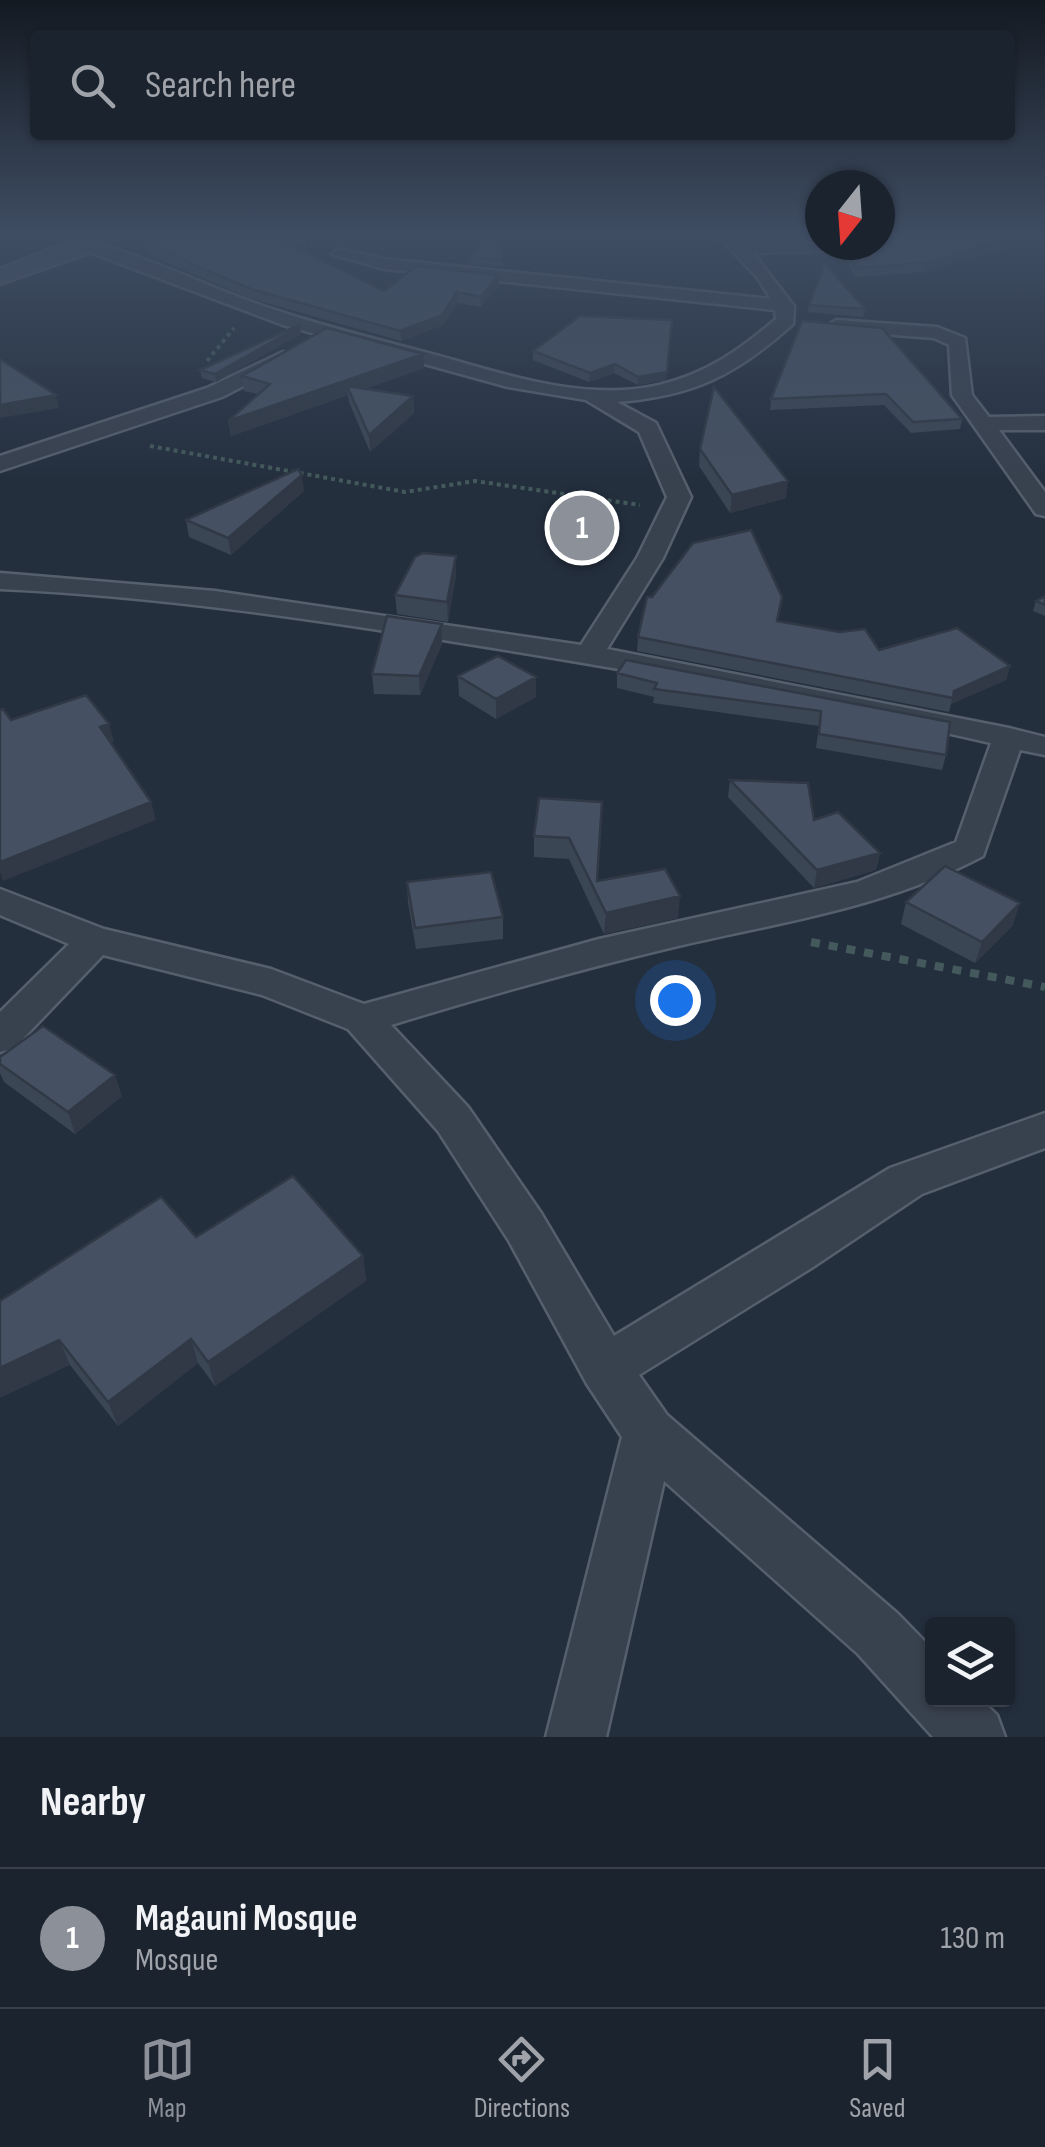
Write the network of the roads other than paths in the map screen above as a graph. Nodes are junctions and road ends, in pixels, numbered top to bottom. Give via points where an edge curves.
1 (282, 317) edge
2 (783, 317) edge
3 (814, 317) edge
4 (327, 330) junction
5 (596, 398) junction
6 (1045, 423) edge
7 (981, 424) junction
8 (0, 464) edge
9 (1045, 509) edge
10 (0, 580) edge
11 (589, 655) junction
12 (1009, 737) junction
13 (1045, 746) edge
14 (0, 901) edge
15 (96, 940) junction
16 (362, 1019) junction
17 (0, 1037) edge
18 (1045, 1130) edge
19 (605, 1368) junction
20 (649, 1433) junction
21 (925, 1684) edge
22 (946, 1707) edge
23 (576, 1737) edge
24 (975, 1737) edge

1 - 4 street
2 - 5 street via 762,346 724,370 659,392
3 - 7 street via 958,342 962,395
4 - 5 street via 526,387
4 - 8 street via 205,400 68,436
5 - 11 street via 648,428 679,497
6 - 7 street
7 - 9 street
10 - 11 street via 174,590
11 - 12 street via 776,686
12 - 13 street
12 - 16 street via 970,848 934,870 540,965
14 - 15 street
15 - 16 street via 271,983
15 - 17 street
16 - 19 street via 453,1119 525,1226
18 - 19 street via 906,1182
19 - 20 street
20 - 21 street via 878,1634
20 - 23 street
22 - 24 street

